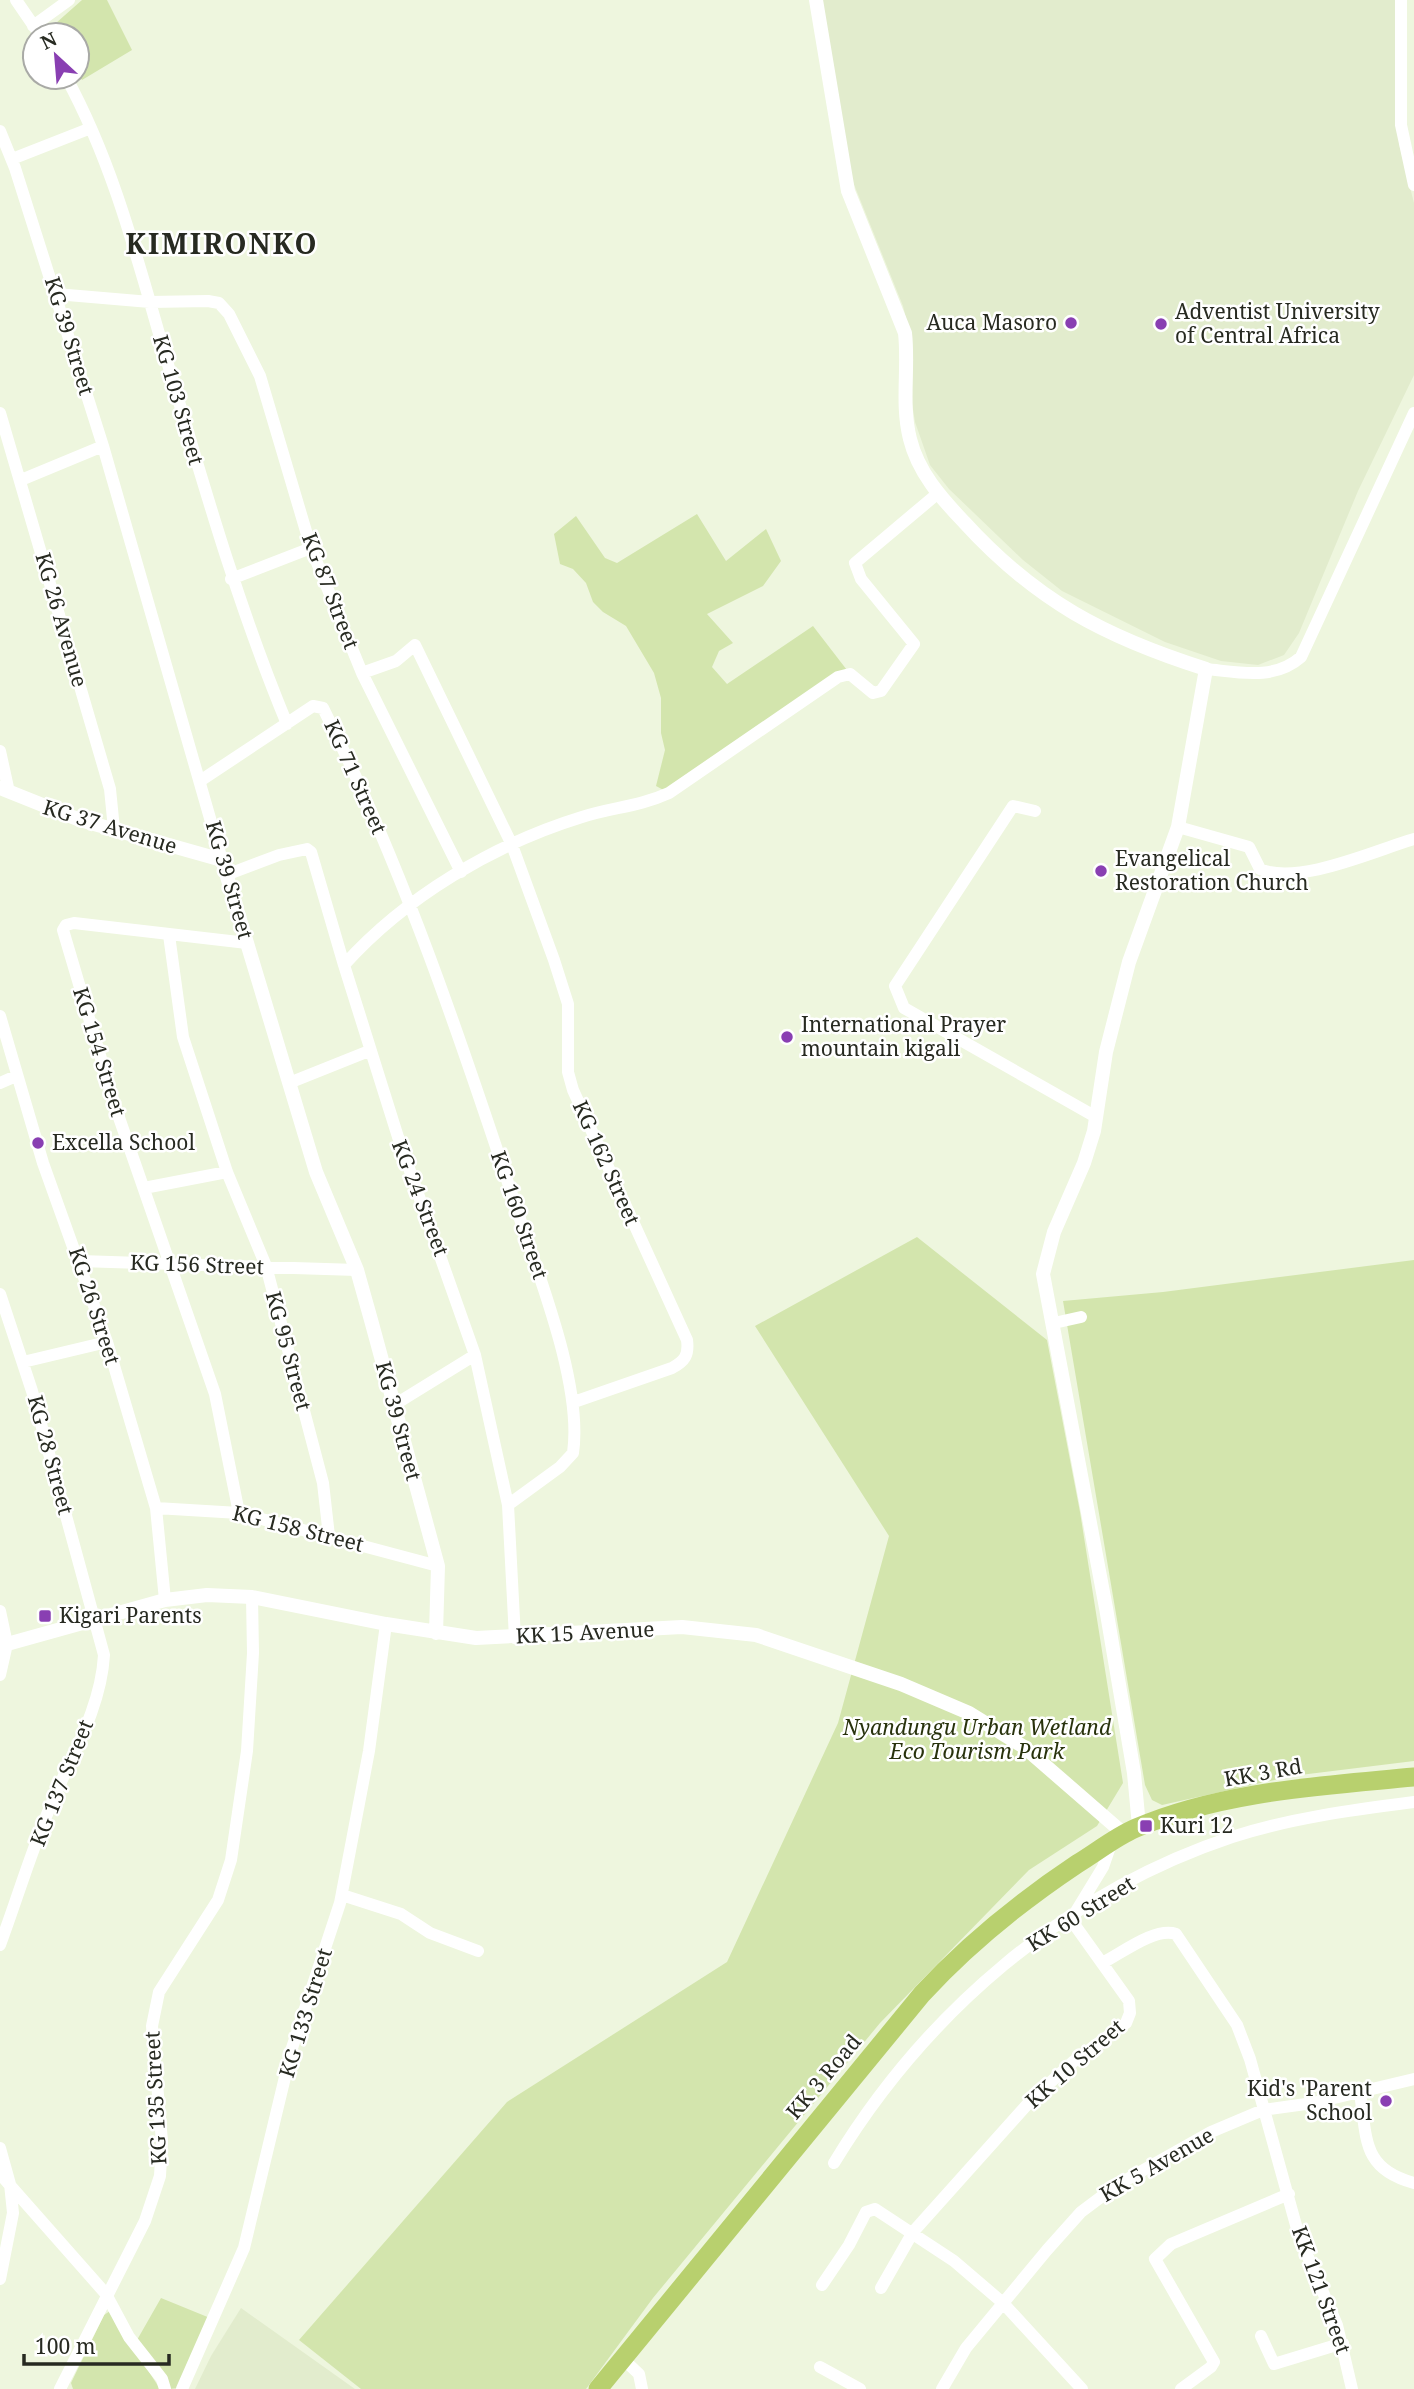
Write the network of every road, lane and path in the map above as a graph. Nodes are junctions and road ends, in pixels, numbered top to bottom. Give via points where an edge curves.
1 (16, 0) edge
2 (69, 0) edge
3 (816, 0) edge
4 (1401, 0) edge
5 (30, 21) edge
6 (46, 21) edge
7 (73, 91) edge
8 (91, 128) junction
9 (0, 131) edge
10 (12, 159) junction
11 (1414, 185) edge
12 (56, 294) junction
13 (150, 302) junction
14 (0, 413) edge
15 (1414, 413) edge
16 (103, 446) junction
17 (20, 480) junction
18 (937, 494) junction
19 (311, 548) junction
20 (231, 579) junction
21 (1206, 669) junction
22 (362, 673) junction
23 (286, 724) junction
24 (0, 751) edge
25 (200, 781) junction
26 (4, 790) edge
27 (1035, 811) dead end
28 (1178, 827) junction
29 (114, 829) junction
30 (1414, 839) edge
31 (512, 845) junction
32 (222, 860) junction
33 (461, 872) junction
34 (226, 875) junction
35 (411, 904) junction
36 (169, 935) junction
37 (247, 943) junction
38 (344, 965) junction
39 (0, 1016) edge
40 (369, 1051) junction
41 (16, 1076) junction
42 (0, 1083) edge
43 (289, 1083) junction
44 (1096, 1116) junction
45 (227, 1172) junction
46 (145, 1188) junction
47 (80, 1261) junction
48 (171, 1263) junction
49 (266, 1266) junction
50 (357, 1270) junction
51 (0, 1294) edge
52 (1081, 1317) dead end
53 (1054, 1323) junction
54 (107, 1342) junction
55 (475, 1355) junction
56 (23, 1362) junction
57 (574, 1402) junction
58 (394, 1405) junction
59 (508, 1505) junction
60 (156, 1508) junction
61 (239, 1513) junction
62 (329, 1536) junction
63 (438, 1566) junction
64 (252, 1597) junction
65 (164, 1600) junction
66 (0, 1611) edge
67 (95, 1618) junction
68 (386, 1624) junction
69 (436, 1633) junction
70 (515, 1638) junction
71 (4, 1645) edge
72 (0, 1675) edge
73 (1414, 1777) edge
74 (1414, 1802) edge
75 (1125, 1833) junction
76 (342, 1895) junction
77 (1075, 1913) junction
78 (0, 1945) edge
79 (478, 1951) dead end
80 (1104, 1962) junction
81 (1414, 2079) edge
82 (1360, 2093) junction
83 (1263, 2110) junction
84 (0, 2148) edge
85 (834, 2163) dead end
86 (0, 2174) edge
87 (1414, 2183) edge
88 (10, 2184) junction
89 (1289, 2194) junction
90 (913, 2232) junction
91 (0, 2279) edge
92 (822, 2285) dead end
93 (881, 2288) dead end
94 (106, 2294) junction
95 (1003, 2303) junction
96 (1261, 2336) dead end
97 (1343, 2343) junction
98 (622, 2358) junction
99 (820, 2367) dead end
100 (60, 2389) edge
101 (164, 2389) edge
102 (182, 2389) edge
103 (598, 2389) edge
104 (642, 2389) edge
105 (860, 2389) edge
106 (942, 2389) edge
107 (1082, 2389) edge
108 (1181, 2389) edge
109 (1352, 2389) edge

1 - 5 street
2 - 6 street
3 - 18 street via 845,179 905,333 910,440
4 - 11 street via 1401,125
7 - 8 street, KG 103 Street
8 - 10 street
8 - 13 street, KG 103 Street
9 - 10 street, KG 39 Street
10 - 12 street, KG 39 Street
12 - 13 street
12 - 16 street, KG 39 Street
13 - 19 street, KG 87 Street via 219,303 239,331 260,376
13 - 20 street, KG 103 Street
14 - 17 street, KG 26 Avenue
15 - 21 street via 1301,657 1291,666 1265,674
16 - 17 street
16 - 25 street, KG 39 Street
17 - 29 street, KG 26 Avenue via 110,789
18 - 21 street via 997,557 1041,594 1125,640
18 - 31 street via 855,563 860,579 914,644 881,691 873,693 850,674 838,677 669,793 641,805 581,817
19 - 20 street
19 - 22 street, KG 87 Street
20 - 23 street, KG 103 Street
21 - 28 street
22 - 31 street via 396,661 415,645
22 - 33 street, KG 87 Street
23 - 25 street, KG 71 Street
23 - 35 street, KG 71 Street via 313,706 323,708
24 - 26 street
25 - 32 street, KG 39 Street
26 - 29 street, KG 37 Avenue via 52,811
27 - 44 street via 1013,806 895,986 904,1008
28 - 30 street via 1249,846 1260,869 1286,874
28 - 44 street via 1129,962 1106,1052
29 - 32 street, KG 37 Avenue
31 - 33 street
31 - 57 street, KG 162 Street via 568,1004 572,1090 687,1340 683,1362
32 - 34 street, KG 39 Street
33 - 35 street
34 - 37 street, KG 39 Street
34 - 38 street, KG 24 Street via 279,855 311,852
35 - 38 street
35 - 57 street, KG 160 Street via 543,1289
36 - 37 street, KG 154 Street
36 - 45 street, KG 95 Street via 183,1037
36 - 46 street, KG 154 Street via 74,923 63,930 91,1032
37 - 43 street, KG 39 Street
38 - 40 street, KG 24 Street
39 - 41 street, KG 26 Street
40 - 43 street
40 - 55 street, KG 24 Street
41 - 42 street
41 - 47 street, KG 26 Street
43 - 50 street, KG 39 Street via 316,1172
44 - 53 street via 1084,1163 1046,1255 1044,1286
45 - 46 street
45 - 49 street, KG 95 Street
46 - 48 street, KG 154 Street
47 - 48 street, KG 156 Street
47 - 54 street, KG 26 Street
48 - 49 street, KG 156 Street
48 - 61 street, KG 154 Street via 215,1394
49 - 50 street, KG 156 Street
49 - 62 street, KG 95 Street via 323,1483
50 - 58 street, KG 39 Street
51 - 56 street, KG 28 Street
52 - 53 street
53 - 75 street via 1134,1773
54 - 56 street
54 - 60 street, KG 26 Street
55 - 58 street
55 - 59 street, KG 24 Street
56 - 67 street, KG 28 Street
57 - 59 street, KG 160 Street via 573,1453
58 - 63 street, KG 39 Street
59 - 70 street, KG 24 Street
60 - 61 street, KG 158 Street
60 - 65 street, KG 26 Street
61 - 62 street, KG 158 Street
62 - 63 street, KG 158 Street
63 - 69 street, KG 39 Street
64 - 65 street, KK 15 Avenue via 207,1595
64 - 68 street, KK 15 Avenue
64 - 94 street, KG 135 Street via 247,1751 231,1860 218,1900 159,1992 152,2026 162,2141 160,2176 145,2221
65 - 67 street, KK 15 Avenue
66 - 71 street
67 - 71 street, KK 15 Avenue
67 - 78 street, KG 137 Street via 104,1655 103,1678
68 - 69 street, KK 15 Avenue
68 - 76 street, KG 133 Street via 367,1763
69 - 70 street, KK 15 Avenue
70 - 75 street, KK 15 Avenue via 682,1628 756,1635 901,1684 998,1729
71 - 72 street
73 - 75 highway, KK 3 Rd via 1278,1792 1206,1806
74 - 77 street, KK 60 Street via 1335,1812 1232,1837 1176,1858
75 - 77 street
75 - 98 highway, KK 3 Road via 1027,1899 957,1956
76 - 79 street via 401,1913 430,1933
76 - 102 street, KG 133 Street via 292,2048 244,2248
77 - 80 street, KK 10 Street via 1077,1932
77 - 85 street, KK 60 Street via 1001,1966 935,2028 863,2116
80 - 83 street, KK 121 Street via 1168,1931 1176,1934 1237,2025
80 - 90 street, KK 10 Street via 1129,2001 1126,2023 1033,2098
81 - 82 street, KK 5 Avenue
82 - 83 street, KK 5 Avenue
82 - 87 street via 1374,2162
83 - 89 street, KK 121 Street
83 - 95 street, KK 5 Avenue via 1211,2132 1116,2185 1081,2213
84 - 88 street
86 - 88 street
88 - 91 street via 13,2213
88 - 94 street
89 - 97 street, KK 121 Street via 1299,2236
89 - 108 street via 1171,2244 1155,2259 1213,2362
90 - 92 street via 876,2209 866,2212
90 - 93 street, KK 10 Street
90 - 95 street
94 - 100 street, KG 135 Street
94 - 101 street via 129,2337 162,2379
95 - 106 street, KK 5 Avenue via 966,2348
95 - 107 street
96 - 97 street via 1274,2364
97 - 109 street, KK 121 Street
98 - 103 highway, KK 3 Road
98 - 104 street via 639,2374
99 - 105 street

